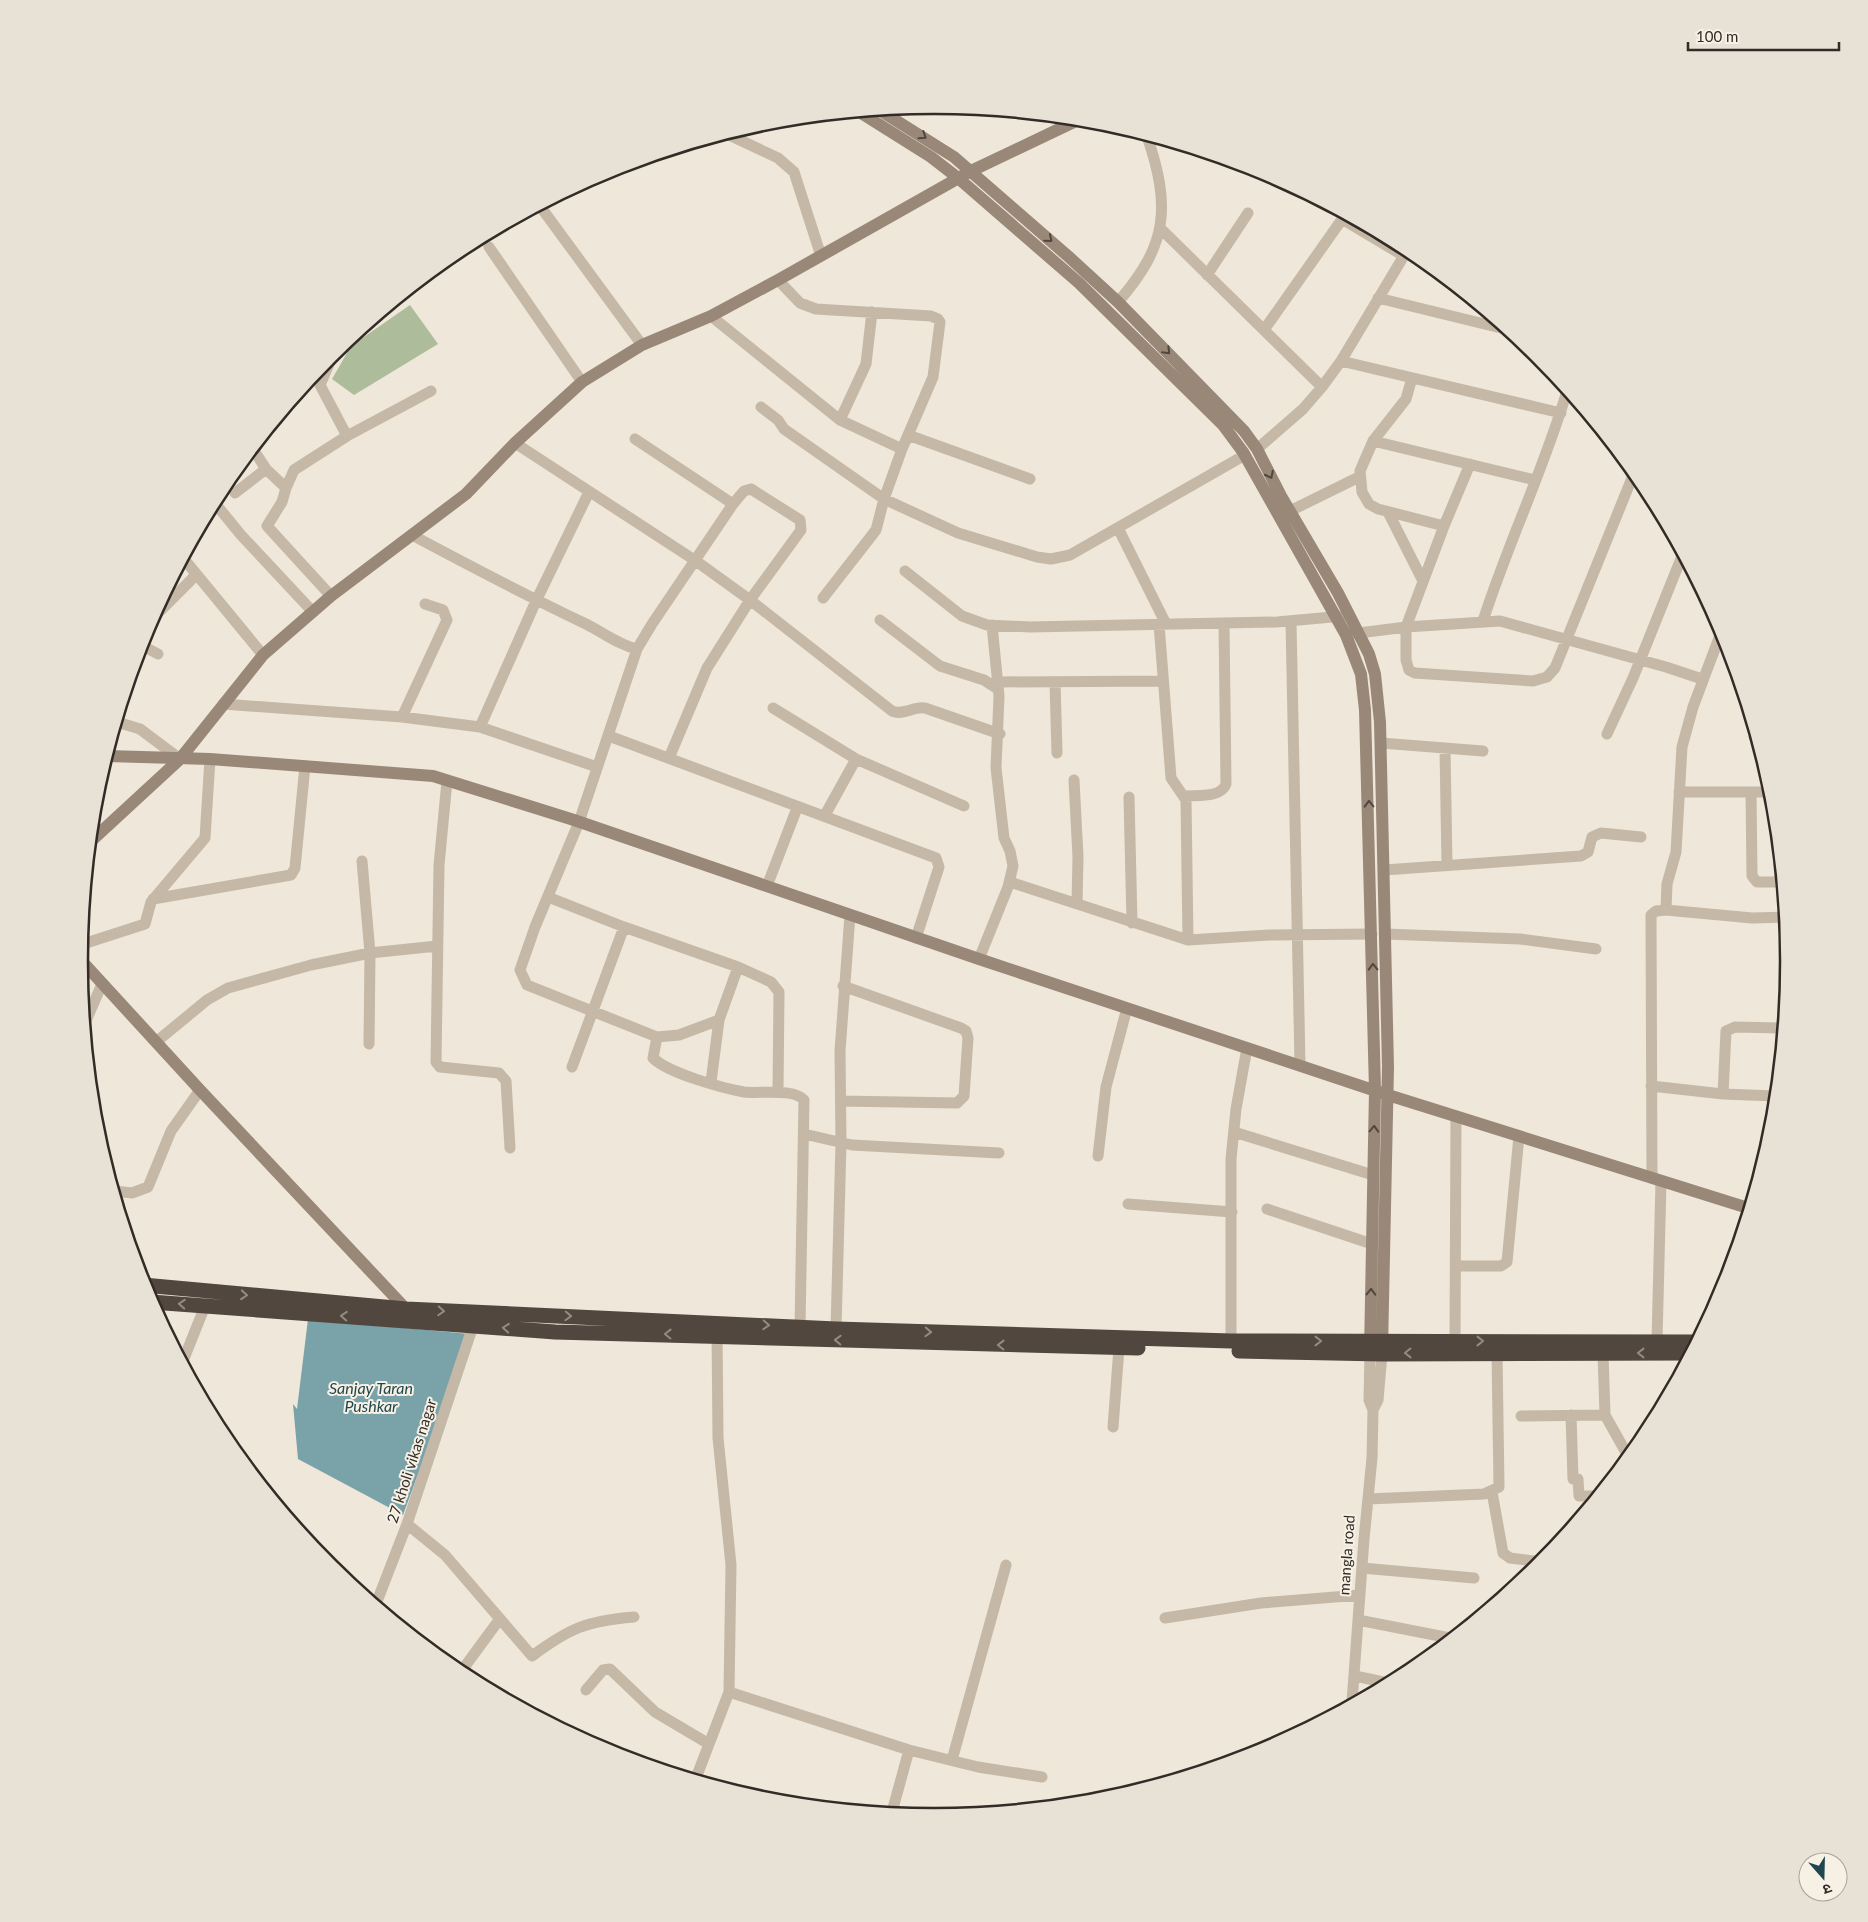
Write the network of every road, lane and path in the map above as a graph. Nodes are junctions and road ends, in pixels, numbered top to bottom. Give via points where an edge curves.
1 (889, 116) edge
2 (868, 117) edge
3 (1066, 126) edge
4 (736, 138) edge
5 (1148, 142) edge
6 (971, 171) junction
7 (958, 178) junction
8 (543, 211) edge
9 (1248, 213) dead end
10 (1342, 220) edge
11 (1160, 228) junction
12 (489, 247) dead end
13 (821, 256) junction
14 (1403, 257) edge
15 (1207, 275) junction
16 (778, 280) junction
17 (1378, 298) junction
18 (1118, 302) junction
19 (872, 312) junction
20 (711, 316) junction
21 (1492, 325) edge
22 (1264, 330) junction
23 (642, 345) junction
24 (1341, 362) junction
25 (325, 373) edge
26 (1412, 378) junction
27 (582, 382) junction
28 (1322, 387) junction
29 (431, 391) dead end
30 (1566, 398) edge
31 (762, 407) dead end
32 (1561, 413) junction
33 (840, 420) junction
34 (908, 435) junction
35 (347, 436) junction
36 (635, 439) dead end
37 (1373, 440) junction
38 (515, 443) junction
39 (902, 449) junction
40 (1257, 449) junction
41 (256, 454) edge
42 (1245, 455) junction
43 (1470, 464) junction
44 (266, 469) junction
45 (1359, 477) junction
46 (1030, 479) dead end
47 (1535, 480) junction
48 (1631, 481) edge
49 (286, 488) junction
50 (588, 492) junction
51 (235, 493) dead end
52 (884, 499) junction
53 (733, 504) junction
54 (219, 508) edge
55 (1290, 511) junction
56 (1388, 512) junction
57 (1444, 526) junction
58 (1118, 528) junction
59 (412, 535) junction
60 (696, 561) junction
61 (1680, 562) edge
62 (187, 564) edge
63 (905, 571) dead end
64 (196, 575) junction
65 (1423, 581) junction
66 (331, 596) junction
67 (823, 598) dead end
68 (750, 600) junction
69 (536, 601) junction
70 (167, 604) edge
71 (425, 604) dead end
72 (313, 612) junction
73 (1350, 614) junction
74 (1336, 617) junction
75 (880, 620) dead end
76 (1483, 621) junction
77 (1291, 622) junction
78 (1224, 623) junction
79 (1162, 624) junction
80 (992, 625) junction
81 (1406, 626) junction
82 (1359, 633) junction
83 (1346, 635) junction
84 (1566, 640) junction
85 (1718, 641) edge
86 (147, 649) edge
87 (637, 650) junction
88 (158, 654) dead end
89 (263, 655) junction
90 (1640, 660) junction
91 (1702, 679) junction
92 (1162, 681) junction
93 (1055, 682) junction
94 (998, 685) junction
95 (223, 704) junction
96 (773, 708) dead end
97 (402, 717) junction
98 (122, 723) edge
99 (480, 727) junction
100 (1000, 734) junction
101 (1607, 734) dead end
102 (610, 736) junction
103 (1381, 743) junction
104 (1445, 748) junction
105 (1483, 751) dead end
106 (1057, 753) dead end
107 (113, 756) edge
108 (669, 758) junction
109 (180, 759) junction
110 (210, 759) junction
111 (856, 759) junction
112 (305, 766) junction
113 (597, 767) junction
114 (1074, 780) dead end
115 (447, 781) junction
116 (1679, 792) junction
117 (1763, 792) edge
118 (1751, 793) junction
119 (1185, 796) junction
120 (1129, 797) dead end
121 (964, 806) dead end
122 (797, 808) junction
123 (825, 815) junction
124 (579, 822) junction
125 (98, 835) edge
126 (1641, 837) dead end
127 (362, 861) dead end
128 (1448, 865) junction
129 (1384, 870) junction
130 (1010, 882) junction
131 (1776, 882) edge
132 (767, 886) junction
133 (548, 897) junction
134 (153, 899) junction
135 (1077, 904) junction
136 (1666, 910) junction
137 (850, 915) junction
138 (1779, 917) edge
139 (1132, 923) junction
140 (624, 927) junction
141 (1379, 934) junction
142 (1297, 935) junction
143 (916, 938) junction
144 (1188, 940) junction
145 (88, 942) edge
146 (437, 946) junction
147 (1596, 949) dead end
148 (370, 953) junction
149 (979, 959) junction
150 (738, 967) junction
151 (88, 968) edge
152 (102, 984) junction
153 (843, 986) junction
154 (1128, 1008) junction
155 (593, 1011) junction
156 (89, 1014) edge
157 (720, 1020) junction
158 (1778, 1028) edge
159 (657, 1037) junction
160 (156, 1042) junction
161 (369, 1044) dead end
162 (1247, 1048) junction
163 (1300, 1065) junction
164 (572, 1067) dead end
165 (712, 1082) junction
166 (1651, 1086) junction
167 (200, 1090) junction
168 (1375, 1090) junction
169 (778, 1092) junction
170 (1723, 1094) junction
171 (1388, 1095) junction
172 (1769, 1096) edge
173 (841, 1101) junction
174 (1456, 1116) junction
175 (1234, 1132) junction
176 (804, 1134) junction
177 (1519, 1136) junction
178 (841, 1143) junction
179 (510, 1148) dead end
180 (999, 1153) dead end
181 (1098, 1156) dead end
182 (1373, 1175) junction
183 (1656, 1179) junction
184 (120, 1192) edge
185 (1128, 1204) dead end
186 (1744, 1207) edge
187 (1267, 1209) dead end
188 (1232, 1212) junction
189 (1372, 1244) junction
190 (1456, 1266) junction
191 (152, 1286) edge
192 (160, 1303) edge
193 (205, 1306) junction
194 (406, 1309) junction
195 (473, 1326) junction
196 (800, 1327) junction
197 (717, 1329) junction
198 (836, 1329) junction
199 (1034, 1340) junction
200 (1231, 1341) junction
201 (1657, 1341) junction
202 (1455, 1342) junction
203 (1689, 1342) edge
204 (1376, 1347) junction
205 (1118, 1348) junction
206 (1610, 1349) junction
207 (1497, 1353) junction
208 (1684, 1353) edge
209 (185, 1355) edge
210 (1605, 1414) junction
211 (1570, 1415) junction
212 (1521, 1416) dead end
213 (1113, 1427) dead end
214 (1625, 1450) edge
215 (1492, 1492) junction
216 (1589, 1496) edge
217 (1368, 1499) junction
218 (407, 1524) junction
219 (1532, 1561) edge
220 (1006, 1565) dead end
221 (1362, 1568) junction
222 (1474, 1578) dead end
223 (1360, 1594) junction
224 (378, 1599) edge
225 (634, 1617) dead end
226 (1165, 1618) dead end
227 (499, 1620) junction
228 (1358, 1620) junction
229 (1444, 1637) edge
230 (465, 1666) edge
231 (1354, 1676) junction
232 (1378, 1681) edge
233 (586, 1690) dead end
234 (729, 1692) junction
235 (1352, 1696) edge
236 (709, 1744) junction
237 (909, 1750) junction
238 (952, 1760) junction
239 (698, 1774) edge
240 (1042, 1777) dead end
241 (894, 1807) edge

1 -> 6 street via 942,148
2 - 7 street via 932,157
3 - 6 street
4 - 13 street via 778,158 794,172
5 - 11 street via 1158,176
6 - 7 street
6 -> 18 street
7 - 13 street
7 - 42 street via 1079,283 1223,425
8 - 23 street
9 - 15 street
10 - 22 street
11 - 15 street
11 - 18 street via 1145,268
12 - 27 street
13 - 16 street
14 - 17 street
15 - 22 street
16 - 19 street via 794,298 808,306
16 - 20 street
17 - 21 street
17 - 24 street
18 -> 40 street via 1232,416
19 - 33 street via 866,364
19 - 34 street via 931,316 940,322 933,377
20 - 23 street
20 - 33 street
22 - 28 street
23 - 27 street
24 - 26 street
24 - 28 street
25 - 35 street via 320,385
26 - 32 street
26 - 37 street via 1406,399
27 - 38 street
28 - 40 street via 1303,409
29 - 35 street
30 - 32 street
31 - 52 street via 784,429
32 - 47 street
33 - 39 street
34 - 39 street
34 - 46 street
35 - 49 street via 294,470
36 - 53 street
37 - 43 street
37 - 45 street
38 - 50 street
38 - 59 street via 466,494
39 - 52 street
40 -> 55 street
41 - 44 street
42 - 58 street
42 - 74 street
43 - 47 street
43 - 57 street
44 - 49 street
44 - 51 street
45 - 55 street
45 - 56 street via 1369,504
47 - 76 street
48 - 84 street
49 - 66 street via 282,502 267,526
50 - 60 street
50 - 69 street
52 - 58 street via 958,533 1051,559 1070,555
52 - 67 street via 871,540
53 - 60 street
53 - 68 street via 744,491 751,489 800,520 802,525 802,530
54 - 72 street
55 - 73 street
56 - 57 street
56 - 65 street
57 - 65 street
58 - 79 street
59 - 66 street
59 - 69 street
60 - 68 street
60 - 87 street
61 - 90 street
62 - 64 street
63 - 80 street via 962,616
64 - 70 street
64 - 89 street
65 - 81 street
66 - 72 street
68 - 100 street via 892,711 899,713 925,708
68 - 108 street via 707,668
69 - 87 street
69 - 99 street
71 - 97 street via 443,610 446,620
72 - 89 street
73 - 74 street
73 - 82 street
74 - 77 street
74 - 83 street
75 - 94 street via 940,666
76 - 81 street
76 - 84 street via 1512,623
77 - 78 street
77 - 142 street
78 - 79 street
78 - 119 street via 1226,784 1217,794
79 - 80 street
79 - 92 street
80 - 94 street
81 - 82 street
81 - 84 street via 1408,667 1412,672 1421,674 1539,680 1548,677 1555,668
82 - 83 street
82 - 103 street via 1375,674
141 -> 83 street via 1366,710 1361,674
84 - 90 street
85 - 91 street
86 - 88 street
87 - 102 street
89 - 95 street
90 - 91 street
90 - 101 street
91 - 116 street via 1682,747
92 - 93 street
92 - 119 street via 1171,778 1174,786
93 - 94 street
93 - 106 street
94 - 100 street
95 - 97 street
95 - 109 street
96 - 111 street
97 - 99 street
98 - 109 street via 140,729
99 - 113 street
100 - 130 street via 996,768 1004,838 1012,858
102 - 108 street
102 - 113 street
103 - 104 street
103 - 129 street
104 - 105 street
104 - 128 street
107 - 109 street
108 - 122 street
109 - 110 street
109 - 125 street
110 - 112 street
110 - 134 street via 205,838
111 - 121 street
111 - 123 street
112 - 115 street via 433,776
112 - 134 street via 295,868 290,876
113 - 124 street
114 - 135 street
115 - 124 street
115 - 146 street via 439,865
116 - 118 street
116 - 136 street via 1676,852 1667,884
117 - 118 street
118 - 131 street via 1752,876 1757,882
119 - 144 street
120 - 139 street
122 - 123 street
122 - 132 street
123 - 143 street via 938,861 939,870
124 - 132 street
124 - 133 street
126 - 128 street via 1598,833 1592,837 1588,852 1581,856
127 - 148 street
128 - 129 street
129 - 141 street
130 - 135 street
130 - 149 street
132 - 137 street
133 - 140 street
133 - 155 street via 520,970 521,975 527,984
134 - 145 street via 148,906 145,924
135 - 139 street
136 - 138 street via 1752,918
136 - 166 street via 1656,911 1650,919
137 - 143 street
137 - 153 street
139 - 144 street
140 - 150 street
140 - 155 street
141 - 142 street
141 - 147 street via 1520,939
168 -> 141 street
141 - 171 street
142 - 144 street
142 - 163 street
143 - 149 street
146 - 148 street
146 - 179 street via 436,1062 440,1067 503,1075
148 - 160 street via 228,988 207,1000
148 - 161 street
149 - 154 street
150 - 157 street
150 - 169 street via 771,982 778,989
151 - 152 street
152 - 156 street
152 - 160 street
153 - 173 street
153 - 173 street via 961,1028 968,1038 964,1096 957,1103
154 - 162 street
154 - 181 street via 1108,1078
155 - 159 street
155 - 164 street
157 - 159 street via 678,1035
157 - 165 street
158 - 170 street via 1735,1027 1726,1031
159 - 165 street via 652,1055 655,1060 667,1069
160 - 167 street
162 - 163 street
162 - 175 street
163 - 168 street
165 - 169 street via 742,1092
166 - 170 street
166 - 183 street
167 - 184 street via 172,1131 148,1187 132,1194
167 - 194 street
168 - 171 street
182 -> 168 street
169 - 176 street via 800,1096 804,1100
170 - 172 street
171 - 174 street
171 - 204 street
173 - 178 street
174 - 177 street
174 - 190 street
175 - 182 street
175 - 188 street
176 - 178 street
176 - 196 street
177 - 183 street
177 - 190 street via 1507,1262 1501,1266
178 - 180 street
178 - 198 street
182 - 189 street
183 - 186 street
183 - 201 street
185 - 188 street
187 - 189 street
188 - 200 street
204 -> 189 street
190 - 202 street
191 -> 194 highway
193 -> 192 highway
195 -> 193 highway
193 - 209 street
194 -> 197 highway
197 -> 195 highway via 555,1332
195 - 218 street, 27 kholi vikas nagar
197 -> 196 highway
196 - 198 highway
199 -> 197 highway
197 - 234 street via 718,1438 731,1565
198 -> 199 highway
199 - 200 highway
199 - 205 highway
200 -> 204 highway
201 - 203 highway
201 - 206 highway
202 - 204 highway
202 -> 206 highway
204 - 205 highway
207 -> 204 highway
204 - 217 street, mangla road via 1378,1400 1373,1410
205 - 213 street
206 - 207 highway
208 -> 206 highway
206 - 210 street
207 - 215 street via 1500,1482
210 - 211 street
210 - 214 street
211 - 212 street
211 - 216 street via 1573,1479 1578,1479 1579,1496
215 - 217 street
215 - 219 street via 1503,1554
217 - 221 street, mangla road
218 - 224 street, 27 kholi vikas nagar
218 - 227 street via 445,1555
220 - 238 street
221 - 222 street
221 - 223 street, mangla road
223 - 226 street via 1260,1603
223 - 228 street, mangla road
225 - 227 street via 581,1626 562,1634 532,1656
227 - 230 street
228 - 229 street
228 - 231 street, mangla road
231 - 232 street
231 - 235 street, mangla road
233 - 236 street via 603,1670 609,1668 655,1712
234 - 236 street
234 - 237 street
236 - 239 street
237 - 238 street
237 - 241 street
238 - 240 street

